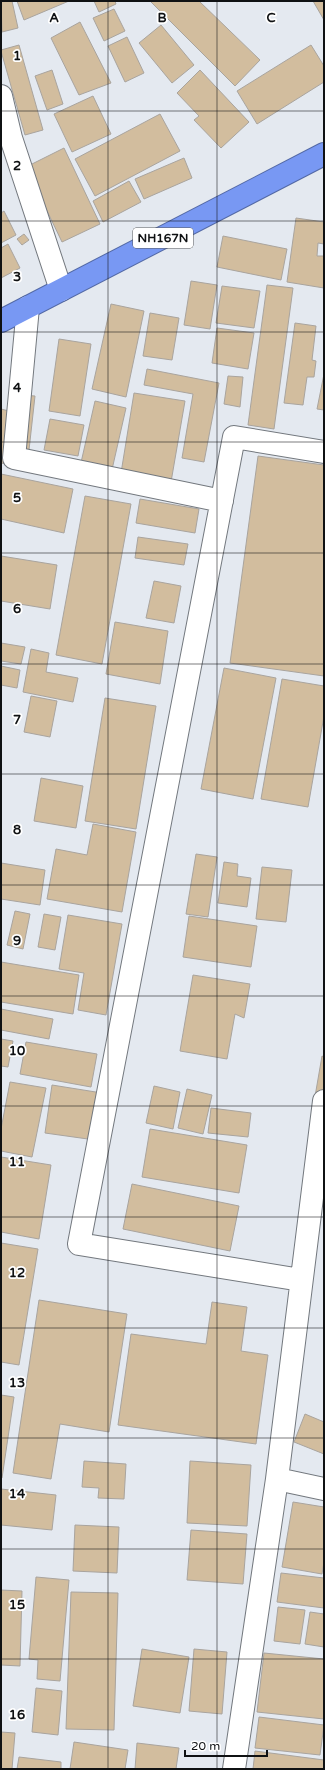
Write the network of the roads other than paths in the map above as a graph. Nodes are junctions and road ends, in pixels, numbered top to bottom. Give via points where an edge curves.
1 (1, 96) edge
2 (324, 154) edge
3 (61, 290) junction
4 (28, 307) junction
5 (1, 321) edge
6 (324, 452) edge
7 (222, 501) junction
8 (324, 1101) edge
9 (302, 1280) junction
10 (278, 1479) junction
11 (324, 1489) edge
12 (234, 1769) edge

1 - 3 street via 10,138
2 - 3 highway, NH167N
3 - 4 highway, NH167N
4 - 5 highway, NH167N
4 - 7 street via 14,458
6 - 7 street via 234,437
7 - 9 street via 79,1244
8 - 9 street
9 - 10 street
10 - 11 street
10 - 12 street

